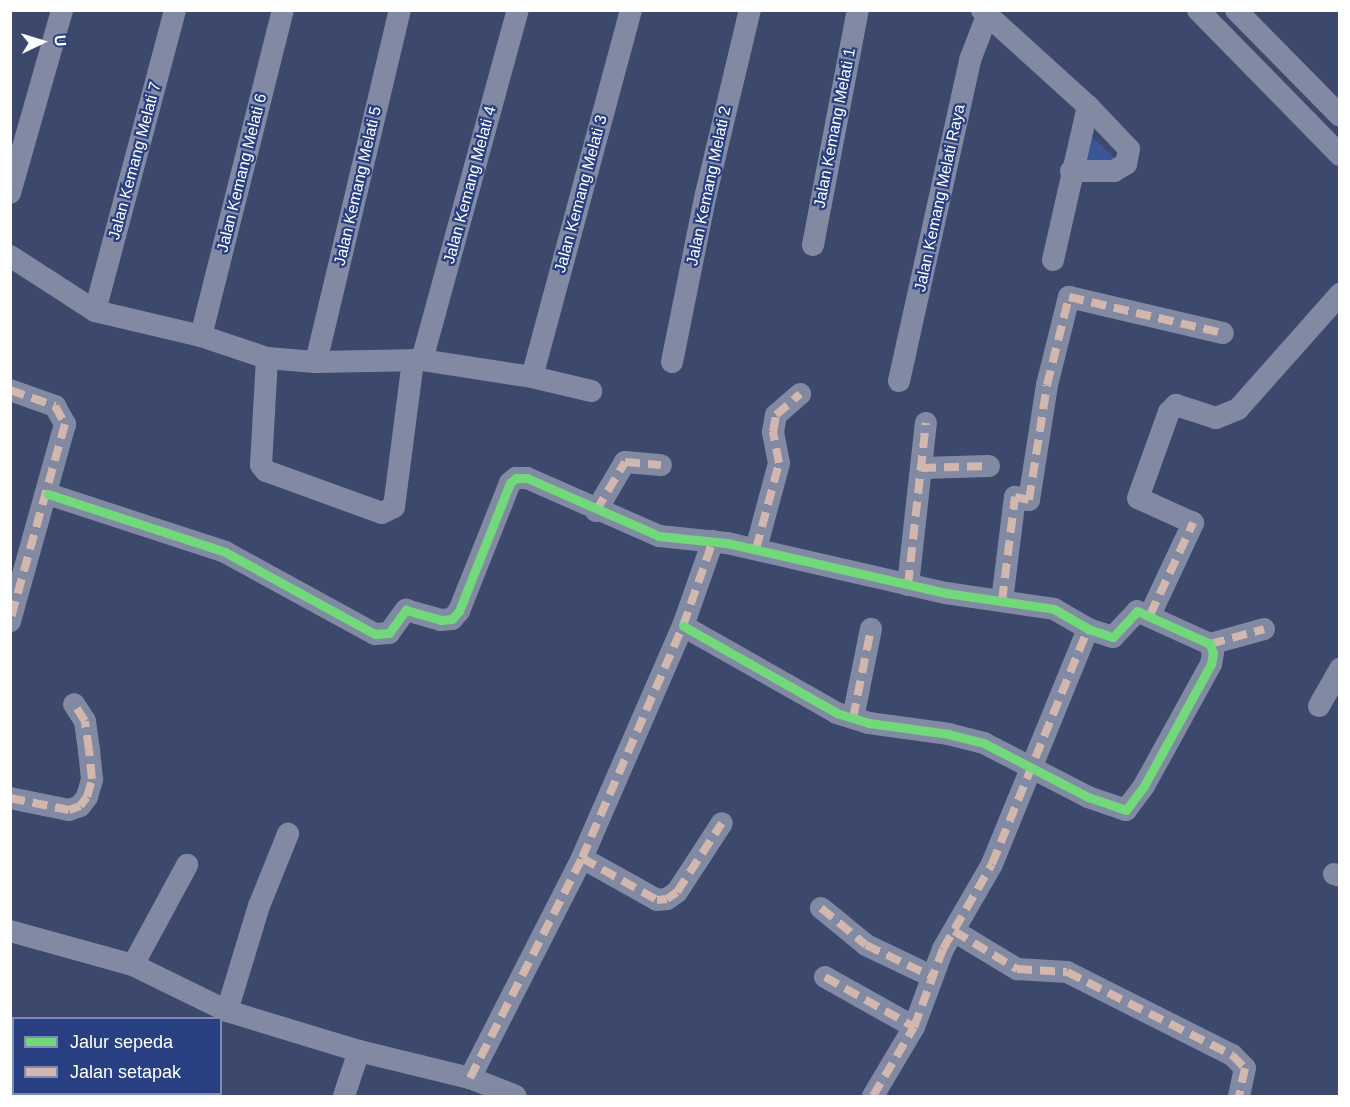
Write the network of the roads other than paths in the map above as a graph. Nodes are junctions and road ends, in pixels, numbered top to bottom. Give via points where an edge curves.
1 (62, 10) edge
2 (176, 10) edge
3 (283, 10) edge
4 (400, 10) edge
5 (518, 10) edge
6 (631, 10) edge
7 (750, 10) edge
8 (858, 10) edge
9 (1198, 10) edge
10 (1236, 10) edge
11 (985, 13) edge
12 (1088, 106) junction
13 (1340, 116) edge
14 (1340, 155) edge
15 (1071, 171) junction
16 (10, 193) edge
17 (813, 245) dead end
18 (10, 256) edge
19 (1053, 260) dead end
20 (1340, 294) edge
21 (95, 311) junction
22 (1223, 333) dead end
23 (201, 336) junction
24 (267, 358) junction
25 (417, 360) junction
26 (316, 362) junction
27 (672, 362) dead end
28 (532, 377) junction
29 (899, 381) dead end
30 (10, 390) edge
31 (591, 392) dead end
32 (800, 394) dead end
33 (926, 423) dead end
34 (661, 465) dead end
35 (989, 466) dead end
36 (921, 468) junction
37 (48, 494) junction
38 (596, 511) junction
39 (713, 541) junction
40 (756, 549) junction
41 (15, 579) edge
42 (908, 585) junction
43 (1002, 601) junction
44 (1150, 615) junction
45 (10, 621) edge
46 (683, 626) junction
47 (871, 629) dead end
48 (1089, 629) junction
49 (1264, 629) dead end
50 (1210, 644) junction
51 (1340, 669) edge
52 (74, 704) dead end
53 (1319, 706) dead end
54 (853, 718) junction
55 (1029, 766) junction
56 (10, 798) edge
57 (722, 824) dead end
58 (288, 834) dead end
59 (582, 858) junction
60 (187, 865) dead end
61 (821, 908) dead end
62 (954, 931) junction
63 (10, 932) edge
64 (133, 965) junction
65 (931, 976) junction
66 (825, 977) dead end
67 (227, 1011) junction
68 (914, 1027) junction
69 (360, 1051) junction
70 (470, 1078) junction
71 (344, 1096) edge
72 (516, 1096) edge
73 (873, 1096) edge
74 (1239, 1096) edge

1 - 16 street
2 - 21 street, Jalan Kemang Melati 7
3 - 23 street, Jalan Kemang Melati 6
4 - 26 street, Jalan Kemang Melati 5
5 - 25 street, Jalan Kemang Melati 4
6 - 28 street, Jalan Kemang Melati 3
7 - 27 street, Jalan Kemang Melati 2 via 706,194
8 - 17 street, Jalan Kemang Melati 1
9 - 14 street
10 - 13 street
11 - 12 street
11 - 29 street, Jalan Kemang Melati Raya via 970,60
12 - 15 street
12 - 15 street via 1125,142 1130,156 1114,171
15 - 19 street
18 - 21 street
20 - 44 street via 1238,409 1216,418 1176,405 1169,412 1138,498 1193,523
21 - 23 street
22 - 43 street via 1069,297 1047,385 1029,500 1015,497
23 - 24 street
24 - 25 street, Jalan Kemang Melati 4 via 261,465 266,471 382,513 394,507
24 - 26 street
25 - 26 street
25 - 28 street
28 - 31 street
30 - 37 street via 55,406 64,418
32 - 40 street via 776,415 773,432 779,463
33 - 36 street
34 - 38 street via 625,462
35 - 36 street
36 - 42 street
37 - 38 street via 225,552 375,634 385,635 406,610 441,620 452,619 459,611 510,483 516,478 536,481
37 - 41 street
38 - 39 street via 659,536
39 - 40 street
39 - 46 street
40 - 42 street
41 - 45 street
42 - 43 street
43 - 48 street via 1054,609
44 - 48 street via 1137,611 1113,637
44 - 50 street
46 - 54 street via 837,713
46 - 59 street
47 - 54 street
48 - 55 street
49 - 50 street
50 - 55 street via 1211,664 1131,807 1122,809 1088,797
51 - 53 street
52 - 56 street via 85,722 89,750 92,779 87,797 80,806 69,810
54 - 55 street via 984,743
55 - 62 street via 992,864
57 - 59 street via 677,892 667,899 657,900
58 - 67 street via 259,906
59 - 70 street
60 - 64 street
61 - 65 street via 866,945
62 - 65 street
62 - 74 street via 1017,969 1067,972 1232,1055 1245,1068
63 - 64 street
64 - 67 street
65 - 68 street
66 - 68 street
67 - 69 street
68 - 73 street
69 - 70 street
69 - 71 street
70 - 72 street

